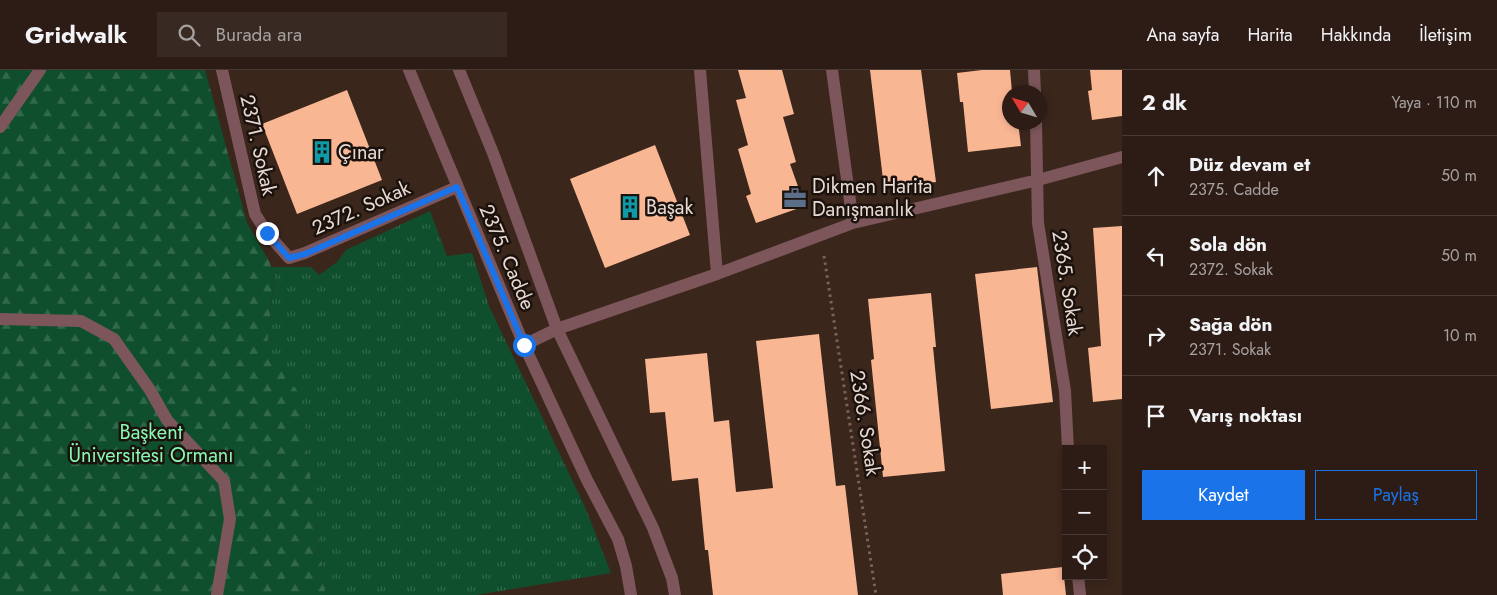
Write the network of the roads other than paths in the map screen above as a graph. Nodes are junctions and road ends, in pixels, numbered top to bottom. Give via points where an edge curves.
1 (40, 70) edge
2 (222, 70) edge
3 (408, 70) edge
4 (459, 70) edge
5 (700, 70) edge
6 (832, 70) edge
7 (1034, 70) edge
8 (1035, 85) edge
9 (0, 127) edge
10 (1036, 130) edge
11 (1122, 157) edge
12 (1038, 180) junction
13 (457, 187) junction
14 (853, 223) junction
15 (281, 252) joint
16 (716, 274) junction
17 (0, 319) edge
18 (557, 329) junction
19 (524, 345) junction
20 (1068, 445) edge
21 (1078, 580) edge
22 (217, 595) edge
23 (631, 595) edge
24 (675, 595) edge
25 (1080, 595) edge

1 - 9 street
2 - 15 street, 2371. Sokak via 255,214
3 - 13 street, 2375. Cadde
4 - 18 street, 2375. Cadde
5 - 16 street
6 - 14 street
7 - 8 street
10 - 12 street, 2365. Sokak
11 - 12 street
12 - 14 street
12 - 20 street, 2365. Sokak via 1038,223 1065,391
13 - 15 street, 2372. Sokak via 305,254 289,258
13 - 19 street, 2375. Cadde
14 - 16 street
16 - 18 street
17 - 22 street via 81,321 114,339 167,420 224,481 230,518
18 - 19 street
18 - 24 street, 2375. Cadde via 653,528
19 - 23 street, 2375. Cadde via 618,539
21 - 25 street

